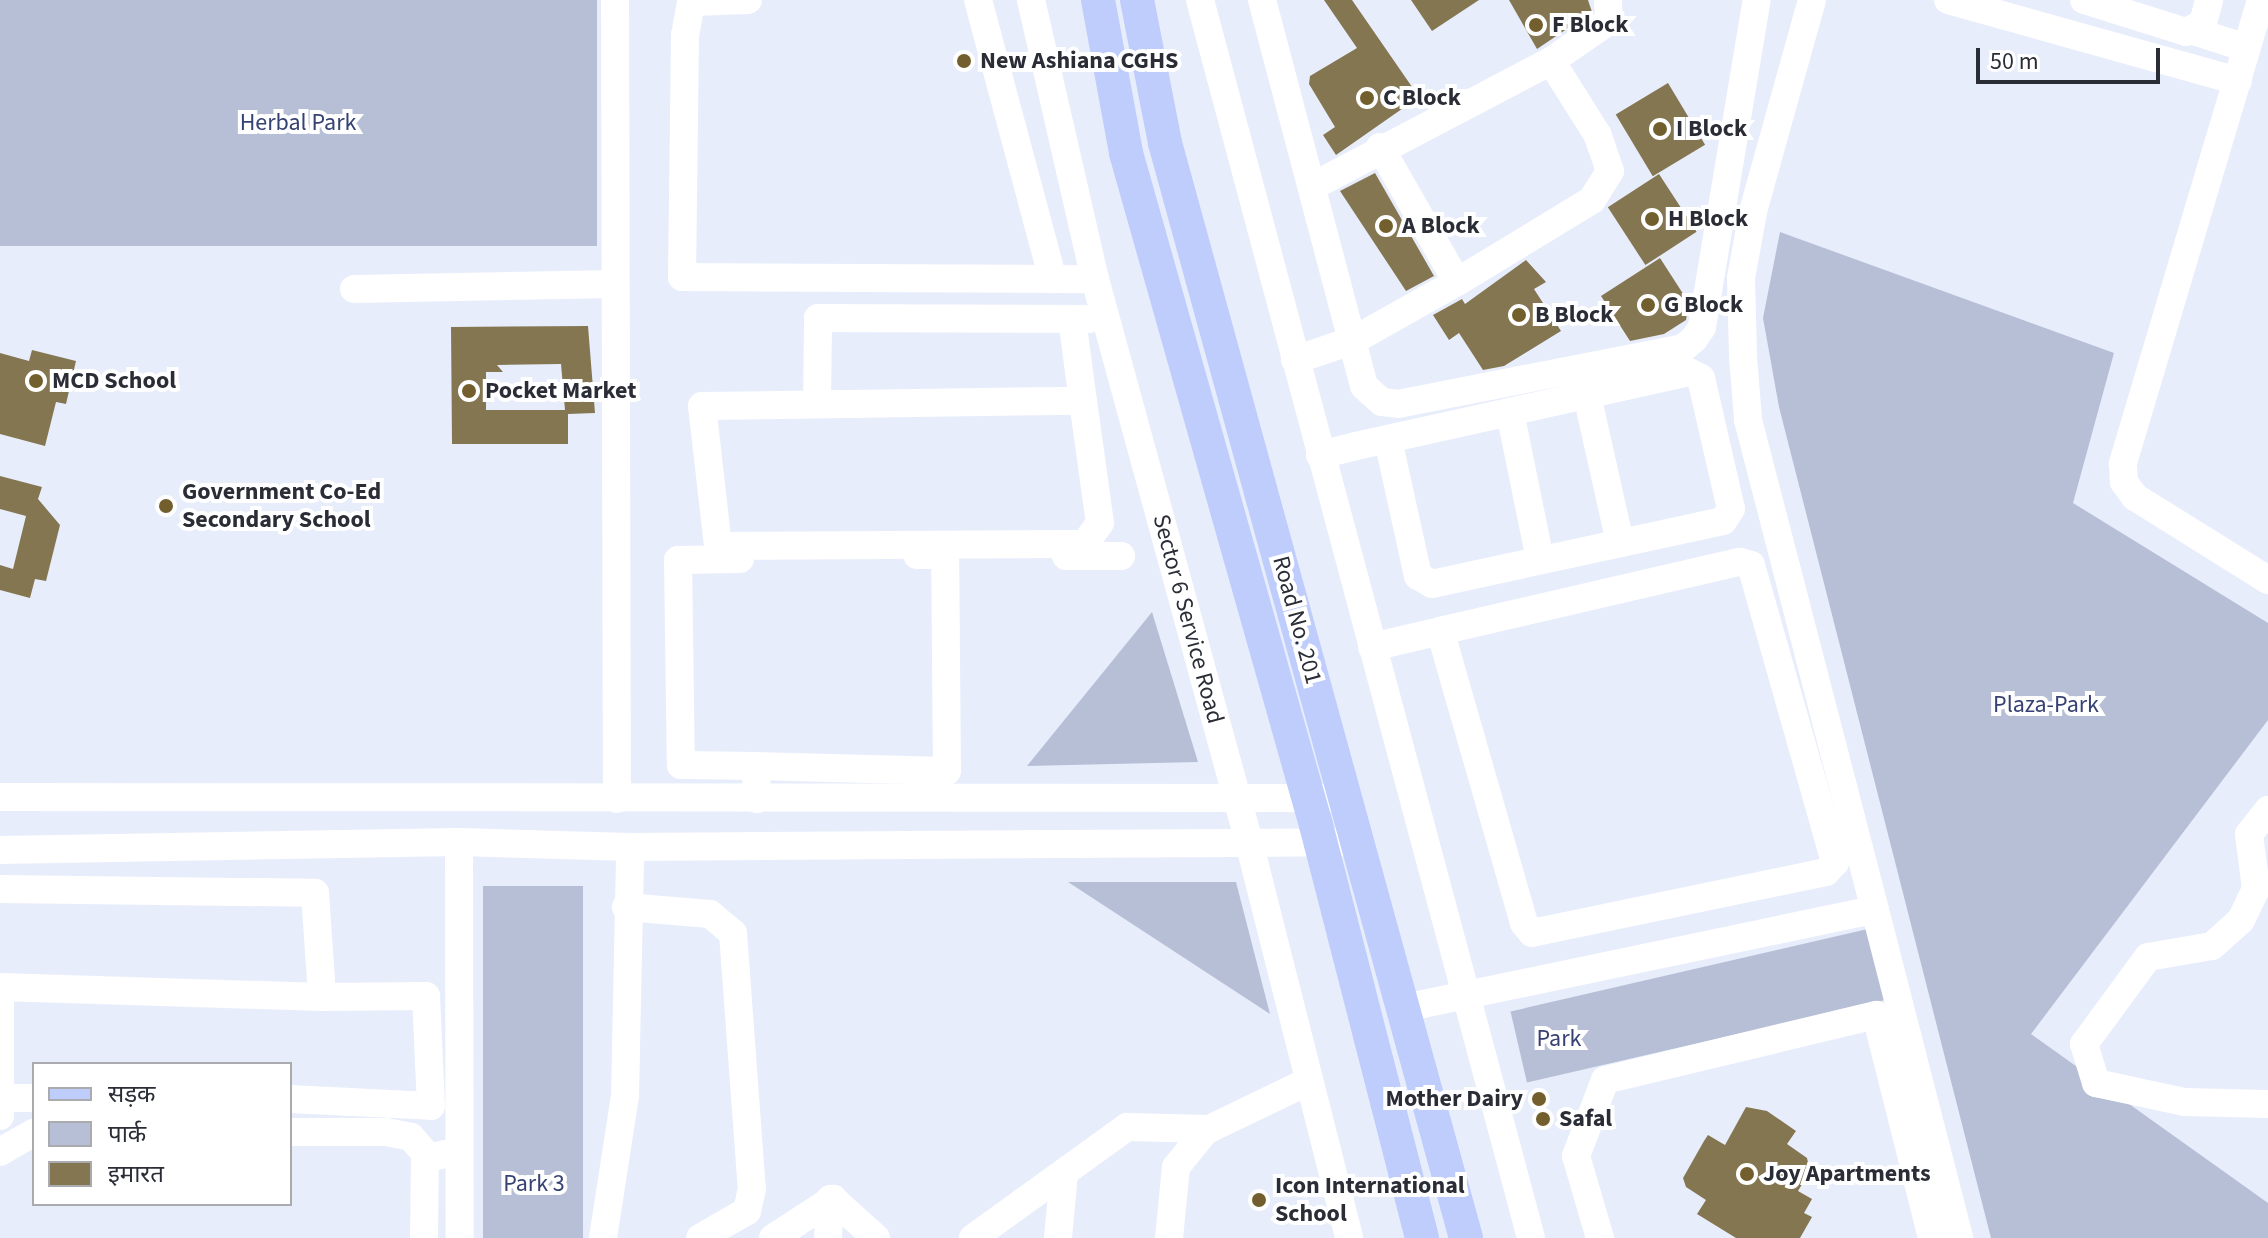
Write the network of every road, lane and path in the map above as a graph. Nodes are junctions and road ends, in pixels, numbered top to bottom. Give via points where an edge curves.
1 (615, 0) edge
2 (748, 0) edge
3 (978, 0) edge
4 (1031, 0) edge
5 (1098, 0) edge
6 (1137, 0) edge
7 (1200, 0) edge
8 (1262, 0) edge
9 (1608, 0) edge
10 (1757, 0) edge
11 (1812, 0) edge
12 (1948, 0) edge
13 (2084, 0) edge
14 (2209, 0) edge
15 (2261, 0) edge
16 (2196, 32) junction
17 (2247, 48) junction
18 (1551, 61) junction
19 (2238, 81) junction
20 (1380, 147) junction
21 (1313, 186) junction
22 (1053, 279) junction
23 (1095, 279) junction
24 (1457, 282) junction
25 (613, 284) junction
26 (354, 289) dead end
27 (1072, 319) junction
28 (1105, 319) junction
29 (1354, 340) junction
30 (1295, 360) junction
31 (1587, 395) junction
32 (1083, 401) junction
33 (817, 403) junction
34 (1510, 412) junction
35 (1388, 439) junction
36 (1320, 455) junction
37 (1620, 543) junction
38 (945, 555) junction
39 (1121, 556) dead end
40 (1540, 560) junction
41 (2268, 580) edge
42 (1440, 631) junction
43 (1372, 647) junction
44 (756, 766) junction
45 (0, 797) edge
46 (1346, 798) junction
47 (617, 799) junction
48 (757, 799) junction
49 (1309, 799) junction
50 (1238, 801) junction
51 (2268, 810) edge
52 (459, 842) junction
53 (1249, 842) junction
54 (1320, 842) junction
55 (1359, 842) junction
56 (630, 847) junction
57 (0, 850) edge
58 (0, 889) edge
59 (626, 907) junction
60 (1875, 910) junction
61 (0, 990) edge
62 (322, 997) junction
63 (1467, 998) junction
64 (1404, 1008) junction
65 (1309, 1081) junction
66 (32, 1099) edge
67 (292, 1099) edge
68 (2268, 1104) edge
69 (2, 1107) edge
70 (1208, 1129) junction
71 (292, 1132) edge
72 (32, 1133) edge
73 (0, 1152) edge
74 (426, 1154) junction
75 (461, 1154) junction
76 (1064, 1173) junction
77 (830, 1199) junction
78 (424, 1238) edge
79 (460, 1238) edge
80 (603, 1238) edge
81 (700, 1238) edge
82 (773, 1238) edge
83 (828, 1238) edge
84 (876, 1238) edge
85 (973, 1238) edge
86 (1058, 1238) edge
87 (1169, 1238) edge
88 (1349, 1238) edge
89 (1422, 1238) edge
90 (1466, 1238) edge
91 (1531, 1238) edge
92 (1600, 1238) edge
93 (1932, 1238) edge
94 (1959, 1238) edge

1 - 25 street
2 - 22 street via 691,2 682,277
3 - 22 street
4 - 23 street, Sector 6 Service Road
5 - 49 main road, Road No. 201 via 1126,153
6 - 46 main road, Road No. 201 via 1165,143
7 - 30 street
8 - 21 street
9 - 18 street via 1609,21
10 - 29 street via 1702,327 1694,339 1653,355 1398,404 1382,402 1364,386
11 - 60 street via 1751,225 1741,278 1743,356 1748,420
12 - 19 street
13 - 16 street
14 - 16 street
15 - 17 street
16 - 17 street
17 - 19 street
18 - 20 street
18 - 24 street via 1606,153 1608,184 1592,200
19 - 41 street via 2123,464 2124,482 2135,497
20 - 21 street
20 - 24 street
21 - 29 street
22 - 23 street
23 - 28 street, Sector 6 Service Road
24 - 29 street
25 - 26 street
25 - 47 street
27 - 28 street
27 - 32 street
27 - 33 street via 870,314 818,318
28 - 50 street, Sector 6 Service Road
29 - 30 street
30 - 36 street
31 - 34 street
31 - 37 street
31 - 37 street via 1696,373 1731,509 1723,521
32 - 33 street
32 - 33 street via 1100,523 1085,544 718,546 702,406
34 - 35 street
34 - 40 street
35 - 36 street
35 - 40 street via 1424,582
36 - 43 street
37 - 40 street
38 - 39 street
38 - 44 street via 947,771
38 - 44 street via 678,560 681,765
42 - 42 street via 1740,562 1751,565 1835,862 1826,872 1532,933
42 - 43 street
43 - 63 street
44 - 48 street
45 - 47 street
46 - 49 street
46 - 55 main road, Road No. 201
47 - 48 street
48 - 50 street
49 - 50 street
49 - 54 main road, Road No. 201
50 - 53 street, Sector 6 Service Road
51 - 68 street via 2249,834 2256,889 2241,920 2212,946 2148,957 2084,1044 2096,1083 2185,1102
52 - 56 street
52 - 57 street
52 - 75 street
53 - 54 street
53 - 56 street
53 - 65 street, Sector 6 Service Road
54 - 55 street
54 - 89 main road, Road No. 201
55 - 64 main road, Road No. 201
56 - 59 street
58 - 62 street via 315,893
59 - 80 street via 625,1096
59 - 81 street via 710,914 733,933 752,1189 747,1211
60 - 63 street
60 - 94 street
61 - 62 street
61 - 69 street
62 - 67 street via 426,996 431,1106
63 - 64 street
63 - 91 street
64 - 90 main road, Road No. 201
65 - 70 street
65 - 88 street, Sector 6 Service Road
66 - 69 street
70 - 76 street via 1127,1127
70 - 87 street via 1176,1167
71 - 74 street via 386,1132 411,1137
72 - 73 street
74 - 75 street
74 - 78 street
75 - 79 street
76 - 85 street
76 - 86 street
77 - 82 street
77 - 83 street
77 - 84 street
92 - 93 street via 1576,1156 1605,1080 1876,1015

